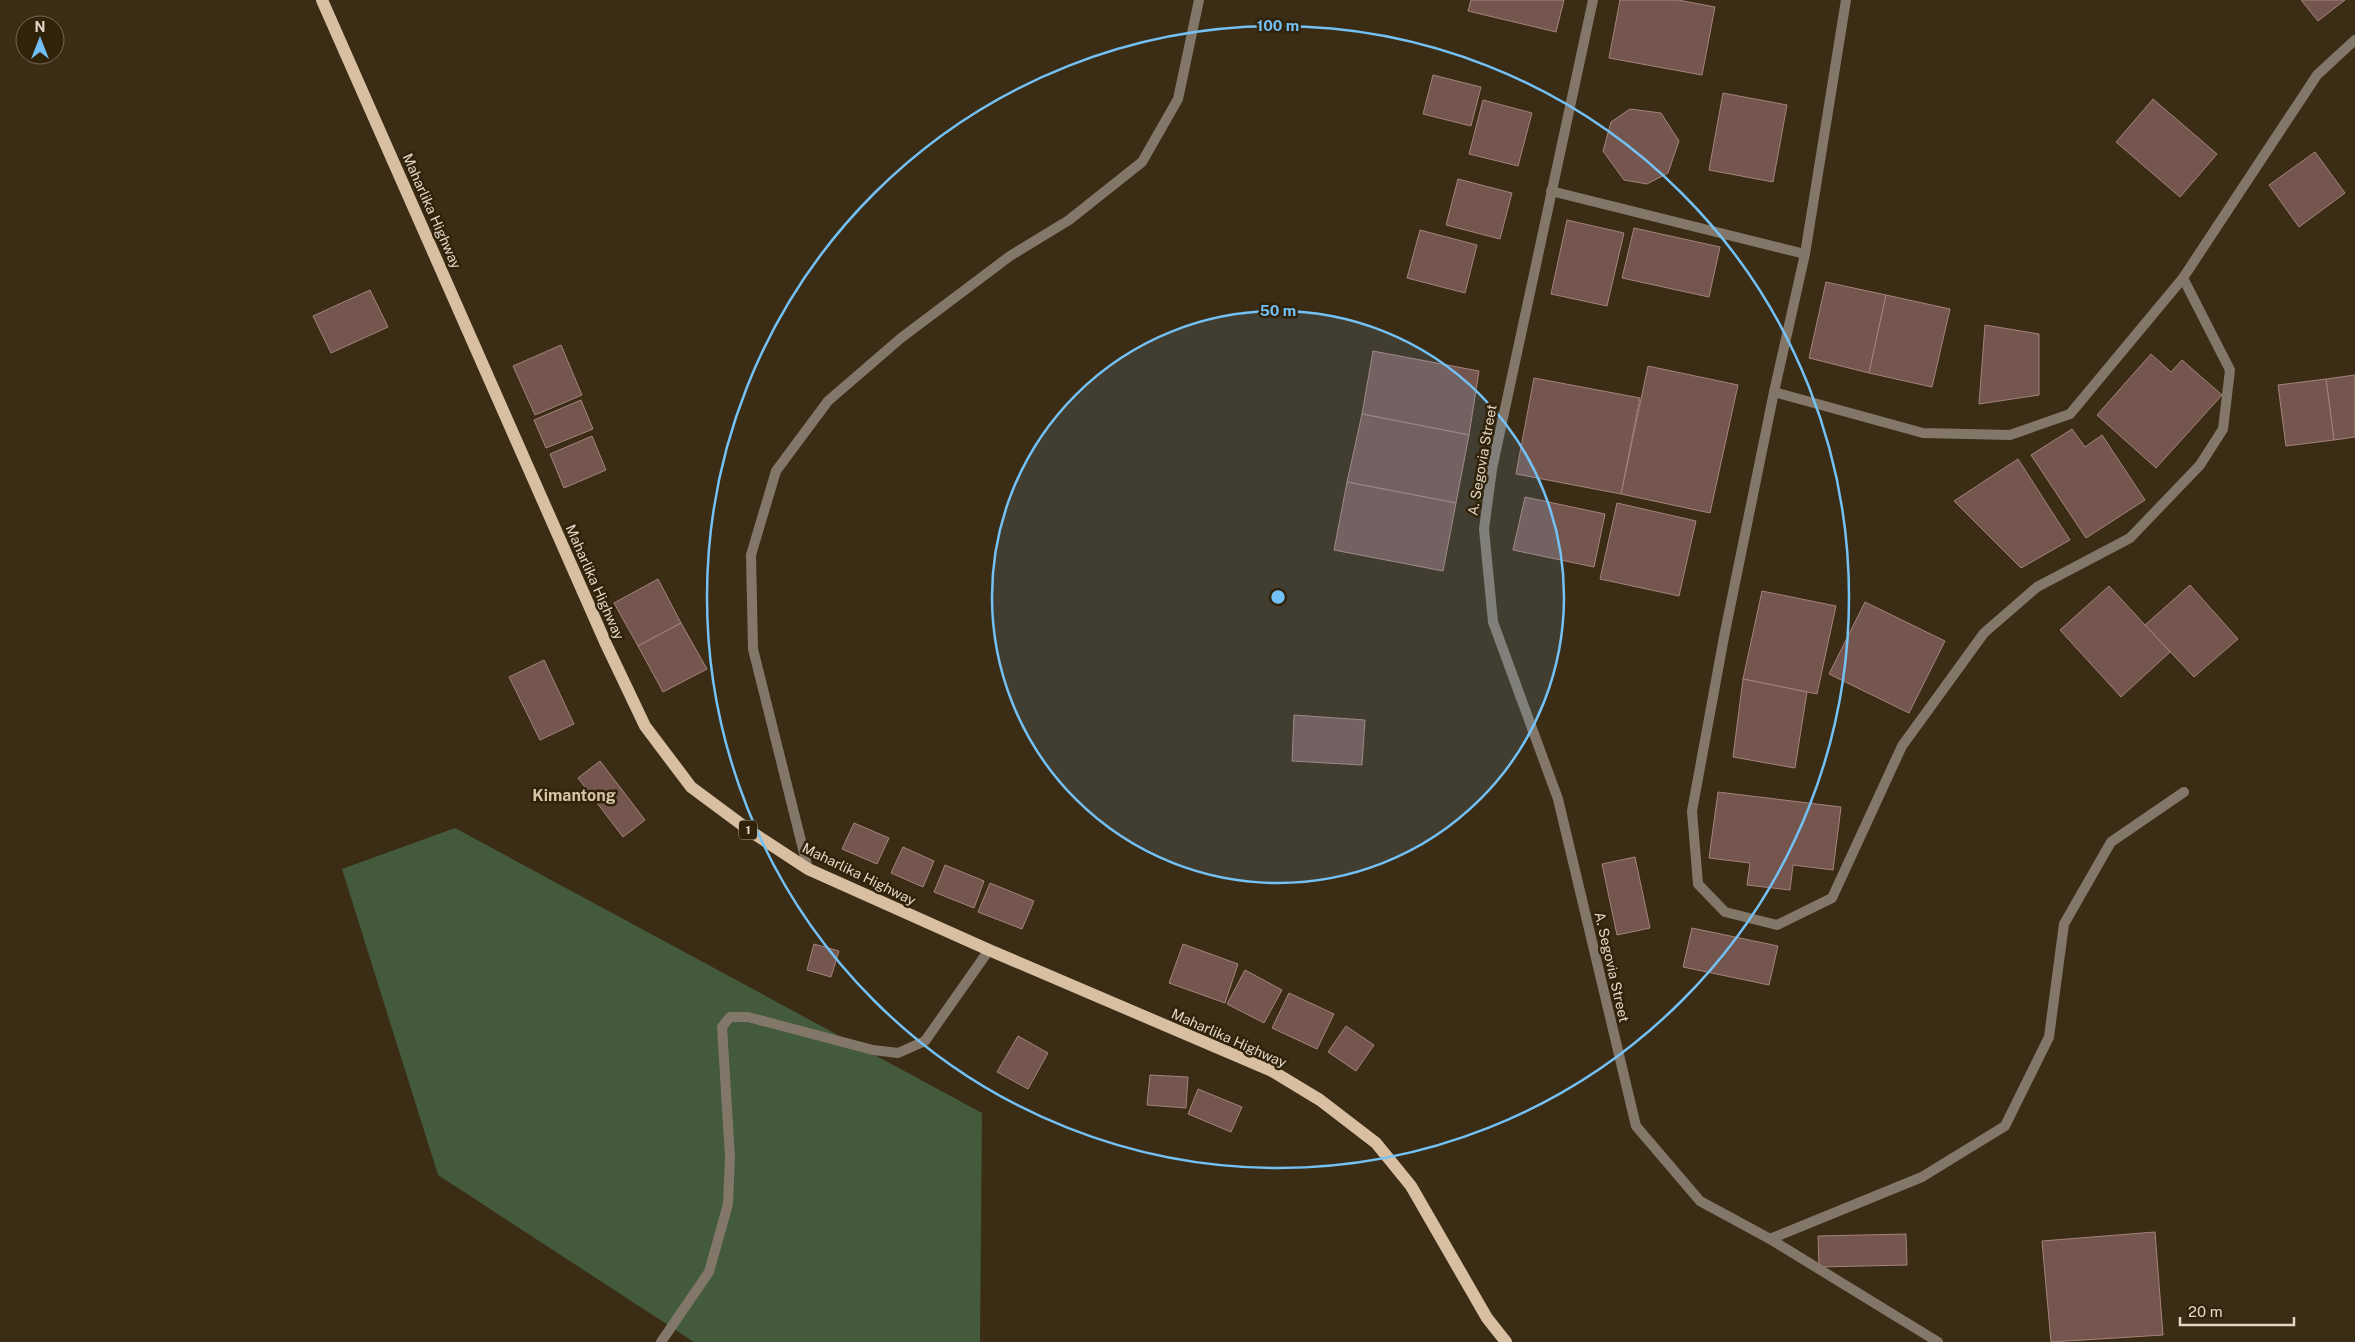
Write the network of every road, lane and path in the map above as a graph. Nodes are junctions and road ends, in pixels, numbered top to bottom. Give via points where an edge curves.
1 (322, 0) edge
2 (1199, 0) edge
3 (1593, 0) edge
4 (1846, 0) edge
5 (2355, 40) edge
6 (1551, 191) junction
7 (1805, 254) junction
8 (2183, 278) junction
9 (1774, 392) junction
10 (2184, 792) dead end
11 (808, 869) junction
12 (989, 950) junction
13 (1770, 1239) junction
14 (661, 1342) edge
15 (1506, 1342) edge
16 (1938, 1342) edge

1 - 11 main road, Maharlika Highway / 1 via 606,644 646,726 691,787
2 - 11 street via 1178,100 1142,162 1069,220 1010,256 901,338 828,401 776,470 751,555 753,649
3 - 6 street, A. Segovia Street
4 - 7 street
5 - 8 street via 2317,75
6 - 7 street
6 - 13 street, A. Segovia Street via 1492,469 1484,529 1493,622 1558,799 1636,1126 1700,1201
7 - 9 street
8 - 9 street via 2070,414 2010,435 1923,433
8 - 9 street via 2230,370 2223,430 2200,466 2130,538 2037,587 1984,633 1902,746 1832,898 1777,925 1725,912 1698,884 1692,811
10 - 13 street via 2111,842 2064,924 2049,1037 2005,1126 1922,1177
11 - 12 main road, Maharlika Highway / 1
12 - 14 street via 926,1041 898,1053 873,1050 748,1017 730,1017 722,1028 730,1157 728,1204 709,1272
12 - 15 main road, Maharlika Highway / 1 via 1272,1071 1320,1100 1376,1143 1410,1186 1487,1318
13 - 16 street, A. Segovia Street

